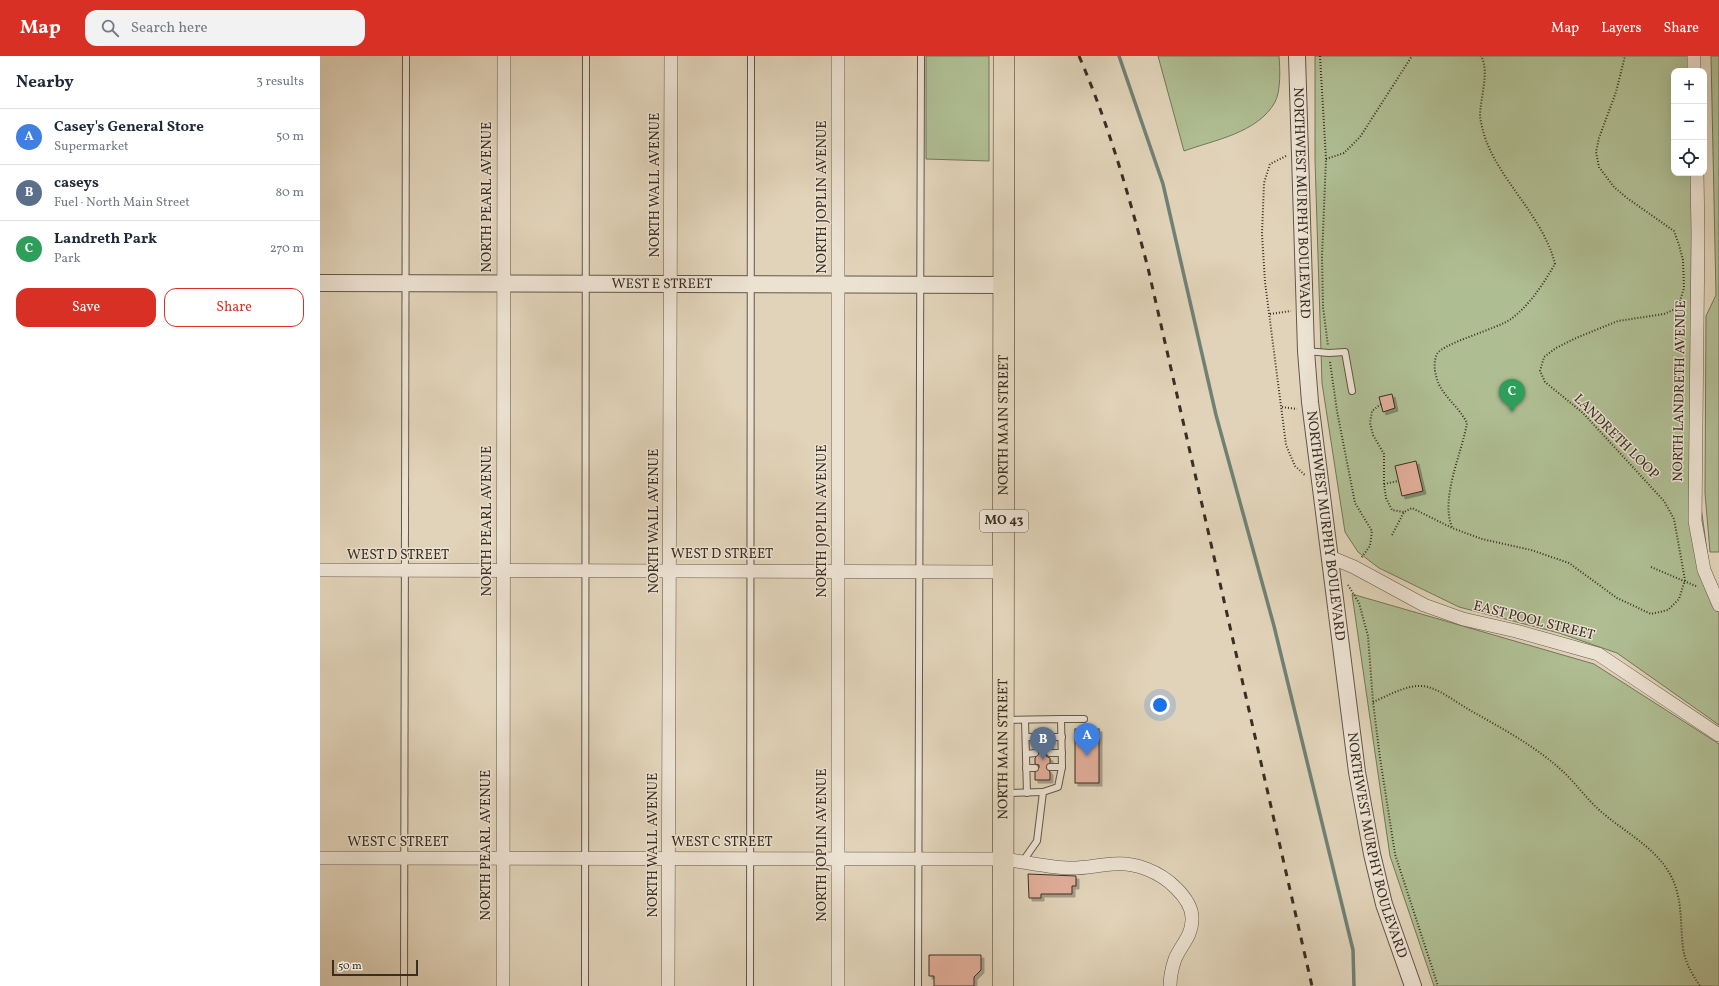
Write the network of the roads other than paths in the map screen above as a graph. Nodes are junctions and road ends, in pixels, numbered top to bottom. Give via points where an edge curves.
1 (406, 56) edge
2 (504, 56) edge
3 (586, 56) edge
4 (671, 56) edge
5 (751, 56) edge
6 (838, 56) edge
7 (921, 56) edge
8 (1004, 56) edge
9 (1297, 56) edge
10 (1694, 56) edge
11 (1694, 68) edge
12 (1697, 176) edge
13 (320, 283) edge
14 (405, 283) junction
15 (503, 284) junction
16 (586, 284) junction
17 (670, 284) junction
18 (750, 284) junction
19 (838, 284) junction
20 (920, 284) junction
21 (1005, 284) junction
22 (1306, 351) junction
23 (1352, 391) dead end
24 (1330, 557) junction
25 (320, 570) edge
26 (670, 570) junction
27 (405, 571) junction
28 (504, 571) junction
29 (585, 571) junction
30 (750, 571) junction
31 (838, 571) junction
32 (919, 572) junction
33 (1004, 572) junction
34 (1717, 600) edge
35 (1061, 719) junction
36 (1084, 719) dead end
37 (1004, 720) junction
38 (1025, 720) junction
39 (1719, 735) edge
40 (1026, 737) junction
41 (1035, 737) dead end
42 (1050, 737) dead end
43 (1062, 737) junction
44 (1035, 753) dead end
45 (1050, 753) dead end
46 (1062, 753) junction
47 (1026, 754) junction
48 (1050, 767) dead end
49 (1062, 767) junction
50 (1026, 768) junction
51 (1035, 768) dead end
52 (1043, 792) junction
53 (1004, 793) junction
54 (1027, 793) junction
55 (320, 858) edge
56 (404, 858) junction
57 (585, 858) junction
58 (669, 858) junction
59 (750, 858) junction
60 (838, 858) junction
61 (502, 859) junction
62 (918, 859) junction
63 (1013, 860) junction
64 (404, 986) edge
65 (503, 986) edge
66 (585, 986) edge
67 (668, 986) edge
68 (750, 986) edge
69 (838, 986) edge
70 (918, 986) edge
71 (1003, 986) edge
72 (1170, 986) edge
73 (1413, 986) edge

1 - 14 lane
2 - 15 street, NORTH PEARL AVENUE
3 - 16 lane
4 - 17 street, NORTH WALL AVENUE
5 - 18 lane
6 - 19 street, NORTH JOPLIN AVENUE
7 - 20 lane
8 - 21 main road, NORTH MAIN STREET / MO 43
9 - 22 street, NORTHWEST MURPHY BOULEVARD
10 - 11 street
12 - 34 street, NORTH LANDRETH AVENUE via 1695,521 1704,570
13 - 14 street, WEST E STREET
14 - 15 street, WEST E STREET
14 - 27 lane
15 - 16 street, WEST E STREET
15 - 28 street, NORTH PEARL AVENUE
16 - 17 street, WEST E STREET
16 - 29 lane
17 - 18 street, WEST E STREET
17 - 26 street, NORTH WALL AVENUE
18 - 19 street, WEST E STREET
18 - 30 lane
19 - 20 street, WEST E STREET
19 - 31 street, NORTH JOPLIN AVENUE
20 - 21 street, WEST E STREET
20 - 32 lane
21 - 33 main road, NORTH MAIN STREET / MO 43
22 - 23 lane via 1345,352
22 - 24 street, NORTHWEST MURPHY BOULEVARD
24 - 39 street, EAST POOL STREET via 1354,567 1424,605 1463,619 1598,654
24 - 73 street, NORTHWEST MURPHY BOULEVARD via 1364,813 1384,904
25 - 27 street, WEST D STREET
26 - 29 street, WEST D STREET
26 - 30 street, WEST D STREET
26 - 58 street, NORTH WALL AVENUE
27 - 28 street, WEST D STREET
27 - 56 lane
28 - 29 street, WEST D STREET
28 - 61 street, NORTH PEARL AVENUE
29 - 57 lane
30 - 31 street, WEST D STREET
30 - 59 lane
31 - 32 street, WEST D STREET
31 - 60 street, NORTH JOPLIN AVENUE
32 - 33 street, WEST D STREET
32 - 62 lane
33 - 37 main road, NORTH MAIN STREET / MO 43
35 - 36 lane
35 - 38 lane
35 - 43 lane
37 - 38 lane
37 - 53 main road, NORTH MAIN STREET / MO 43
38 - 40 lane
40 - 41 lane
40 - 47 lane
42 - 43 lane
43 - 46 lane
44 - 47 lane
45 - 46 lane
46 - 49 lane
47 - 50 lane
48 - 49 lane
49 - 52 lane via 1058,787
50 - 51 lane
50 - 54 lane
52 - 54 lane
52 - 63 lane via 1037,841
53 - 54 lane
53 - 63 main road, NORTH MAIN STREET / MO 43
55 - 56 street, WEST C STREET
56 - 61 street, WEST C STREET
56 - 64 lane
57 - 58 street, WEST C STREET
57 - 61 street, WEST C STREET
57 - 66 lane
58 - 59 street, WEST C STREET
58 - 67 street, NORTH WALL AVENUE
59 - 60 street, WEST C STREET
59 - 68 lane
60 - 62 street, WEST C STREET
60 - 69 street, NORTH JOPLIN AVENUE
61 - 65 street, NORTH PEARL AVENUE
62 - 63 street, WEST C STREET
62 - 70 lane
63 - 71 main road, NORTH MAIN STREET / MO 43
63 - 72 street, WEST C STREET via 1076,869 1125,864 1159,874 1169,881 1188,902 1192,919 1189,936 1175,959

